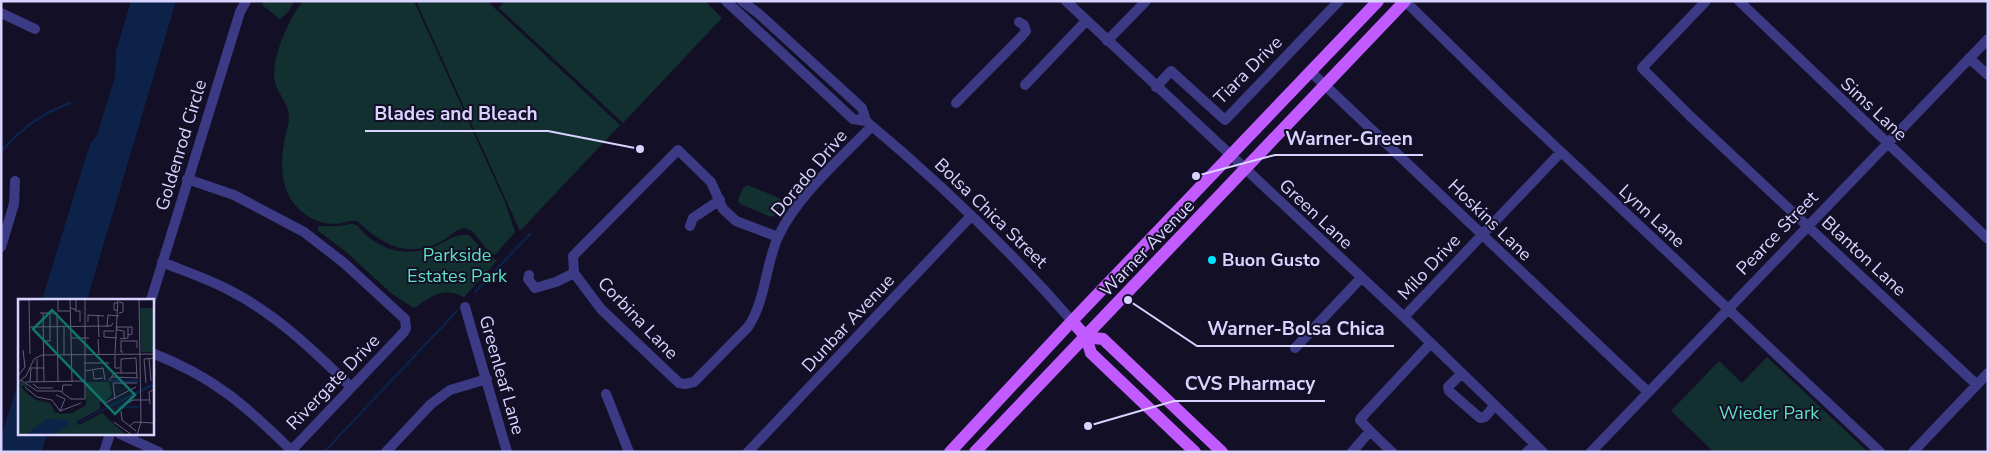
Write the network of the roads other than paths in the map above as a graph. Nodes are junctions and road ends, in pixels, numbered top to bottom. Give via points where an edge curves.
1 (246, 1) edge
2 (726, 1) edge
3 (1066, 1) edge
4 (1146, 1) edge
5 (1339, 1) edge
6 (1378, 1) edge
7 (1405, 1) edge
8 (1706, 1) edge
9 (1739, 1) edge
10 (748, 3) edge
11 (1, 13) edge
12 (743, 18) junction
13 (1086, 21) junction
14 (1020, 22) dead end
15 (35, 29) dead end
16 (1988, 39) edge
17 (1107, 41) junction
18 (1969, 58) junction
19 (1311, 72) junction
20 (1988, 75) edge
21 (1025, 85) dead end
22 (1326, 86) junction
23 (1156, 87) junction
24 (956, 103) dead end
25 (869, 123) junction
26 (1887, 143) junction
27 (1561, 152) junction
28 (1231, 156) junction
29 (1245, 170) junction
30 (188, 179) junction
31 (15, 181) dead end
32 (720, 200) junction
33 (971, 216) junction
34 (1807, 225) junction
35 (690, 226) dead end
36 (1482, 235) junction
37 (778, 237) junction
38 (1988, 239) edge
39 (1, 247) edge
40 (162, 262) junction
41 (574, 272) junction
42 (529, 275) dead end
43 (1361, 278) junction
44 (151, 299) edge
45 (465, 307) dead end
46 (1727, 309) junction
47 (1404, 317) junction
48 (1072, 322) junction
49 (1086, 337) junction
50 (1430, 344) junction
51 (1295, 348) dead end
52 (154, 354) edge
53 (1988, 373) edge
54 (1461, 374) junction
55 (487, 379) junction
56 (679, 383) joint
57 (1977, 385) junction
58 (351, 386) junction
59 (1648, 392) junction
60 (606, 394) dead end
61 (1495, 405) junction
62 (1370, 431) junction
63 (109, 436) edge
64 (124, 436) edge
65 (1535, 444) junction
66 (1207, 447) edge
67 (290, 451) edge
68 (104, 452) edge
69 (159, 452) edge
70 (386, 452) edge
71 (507, 452) edge
72 (629, 452) edge
73 (748, 452) edge
74 (950, 452) edge
75 (975, 452) edge
76 (1195, 452) edge
77 (1222, 452) edge
78 (1352, 452) edge
79 (1392, 452) edge
80 (1527, 452) edge
81 (1544, 452) edge
82 (1591, 452) edge
83 (1880, 452) edge
84 (1913, 452) edge

1 - 30 street, Goldenrod Circle
2 - 12 street, Bolsa Chica Street
3 - 13 street, Green Lane
4 - 17 street
5 - 23 street, Tiara Drive via 1225,120 1171,71
6 - 19 main road, Warner Avenue
7 - 22 main road, Warner Avenue
7 - 27 street, Lynn Lane
8 - 34 street, Blanton Lane via 1642,68
9 - 26 street, Sims Lane
10 - 12 street
10 - 25 street, Bolsa Chica Street via 862,108
11 - 15 street
12 - 25 street, Bolsa Chica Street via 853,119
13 - 17 street, Green Lane
13 - 21 street
14 - 24 street via 1026,31
16 - 18 street, Pearce Street
17 - 23 street, Green Lane
18 - 20 street
18 - 26 street, Pearce Street
19 - 22 street, Hoskins Lane
19 - 28 main road, Warner Avenue
22 - 29 main road, Warner Avenue
22 - 36 street, Hoskins Lane
23 - 28 street, Green Lane
25 - 33 street, Bolsa Chica Street
25 - 37 street, Dorado Drive via 789,216
26 - 34 street, Pearce Street
26 - 38 street, Sims Lane
27 - 36 street, Milo Drive
27 - 46 street, Lynn Lane
28 - 29 street, Green Lane
28 - 48 main road, Warner Avenue
29 - 43 street, Green Lane
29 - 49 main road, Warner Avenue
30 - 40 street, Goldenrod Circle
30 - 58 street, Rivergate Drive via 234,195 312,238 400,312 407,324 405,330
31 - 39 street via 14,204
32 - 35 street via 693,218
32 - 37 street via 724,210 736,221
32 - 41 street via 712,182 678,150 573,256
33 - 48 street, Bolsa Chica Street via 1042,286
33 - 73 street, Dunbar Avenue
34 - 46 street, Pearce Street
34 - 57 street, Blanton Lane
36 - 47 street, Milo Drive
36 - 59 street, Hoskins Lane
37 - 56 street, Dorado Drive via 760,303 748,327 698,379
40 - 44 street, Goldenrod Circle
40 - 58 street via 229,290 263,310 288,328
41 - 42 street, Corbina Lane via 535,288 528,279
41 - 56 street, Corbina Lane via 601,309
43 - 47 street, Green Lane
43 - 51 street
45 - 55 street, Greenleaf Lane
46 - 59 street, Pearce Street
46 - 83 street, Lynn Lane
47 - 50 street, Green Lane
48 - 49 main road, Bolsa Chica Street
48 - 74 main road, Warner Avenue
49 - 66 main road, Bolsa Chica Street via 1103,339
49 - 75 main road, Warner Avenue
49 - 76 main road, Bolsa Chica Street via 1091,353
50 - 54 street, Green Lane
50 - 62 street via 1362,417 1360,420
52 - 67 street via 189,368 222,388 254,414
53 - 57 street
54 - 61 street, Green Lane
54 - 61 street via 1448,391 1480,418
55 - 70 street via 450,390 431,404
55 - 71 street, Greenleaf Lane
57 - 84 street
58 - 67 street, Rivergate Drive
59 - 82 street, Pearce Street
60 - 72 street
61 - 65 street, Green Lane
62 - 78 street
62 - 79 street
63 - 68 street
64 - 69 street
65 - 80 street
65 - 81 street, Green Lane
66 - 77 main road, Bolsa Chica Street

